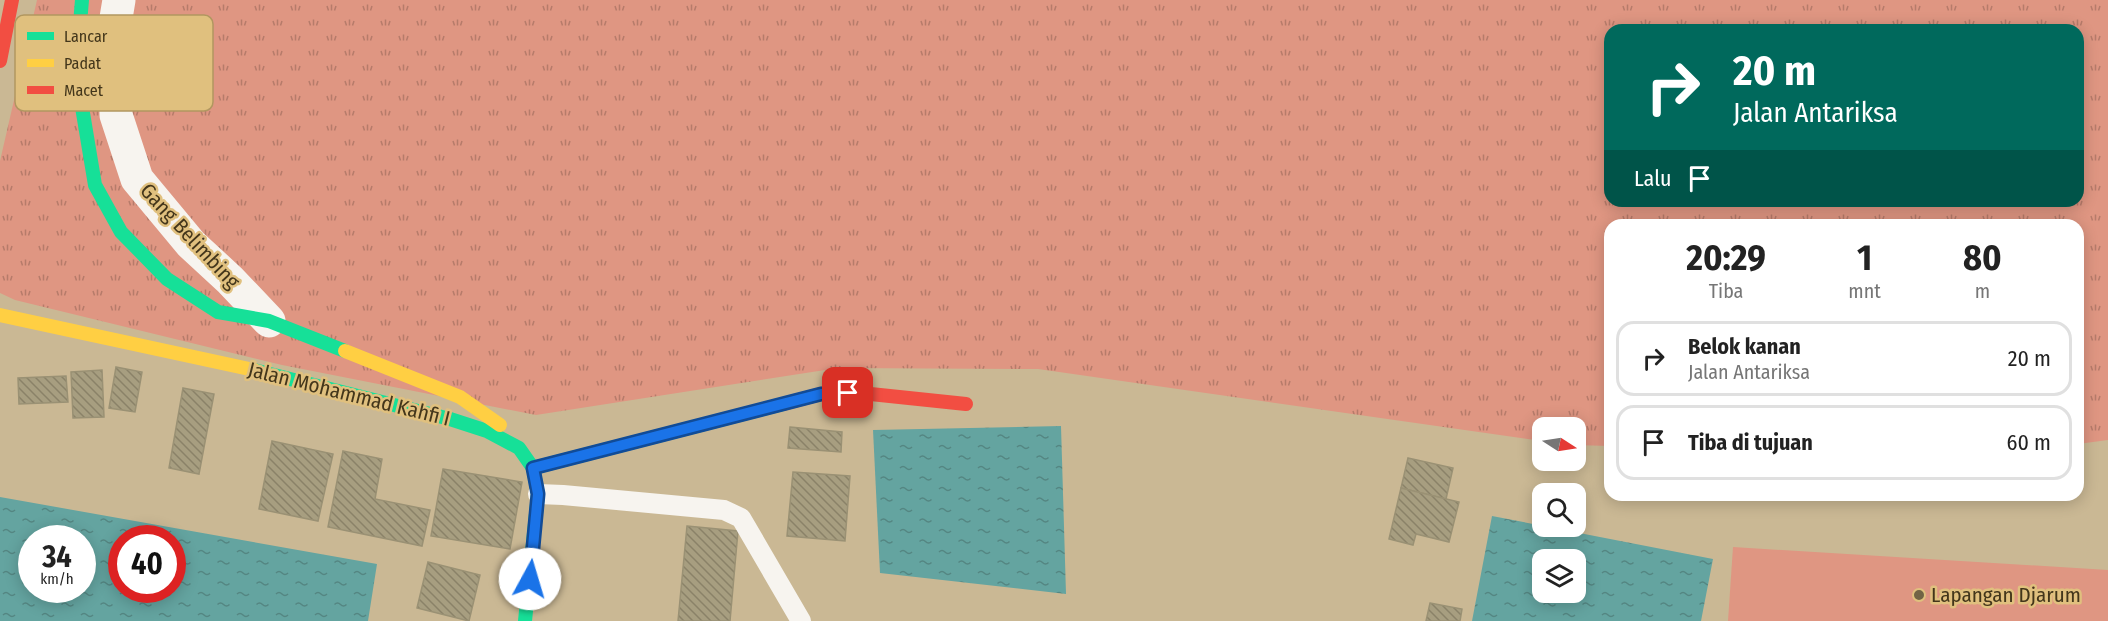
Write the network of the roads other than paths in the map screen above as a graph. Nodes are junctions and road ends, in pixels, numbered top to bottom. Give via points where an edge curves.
1 (12, 0) edge
2 (82, 0) edge
3 (118, 0) edge
4 (81, 15) edge
5 (116, 15) edge
6 (0, 61) edge
7 (82, 111) edge
8 (116, 111) edge
9 (191, 244) junction
10 (167, 279) junction
11 (0, 315) edge
12 (269, 321) junction
13 (966, 404) dead end
14 (519, 448) junction
15 (533, 468) junction
16 (538, 494) junction
17 (525, 621) edge
18 (801, 621) edge

1 - 6 street
2 - 4 street, Gang Belimbing
3 - 5 street, Gang Belimbing
7 - 10 street, Gang Belimbing via 95,185 121,232
8 - 9 street, Gang Belimbing via 137,179
9 - 10 street
9 - 12 street, Gang Belimbing
10 - 12 street, Gang Belimbing via 218,312
11 - 14 street, Jalan Mohammad Kahfi I via 210,359 450,419 487,431
12 - 14 street, Gang Belimbing via 460,397 504,429
13 - 15 street via 861,393 821,394
14 - 15 street, Jalan Mohammad Kahfi I
15 - 16 street, Jalan Mohammad Kahfi I
16 - 17 street, Jalan Mohammad Kahfi I
16 - 18 lane via 724,510 741,518

